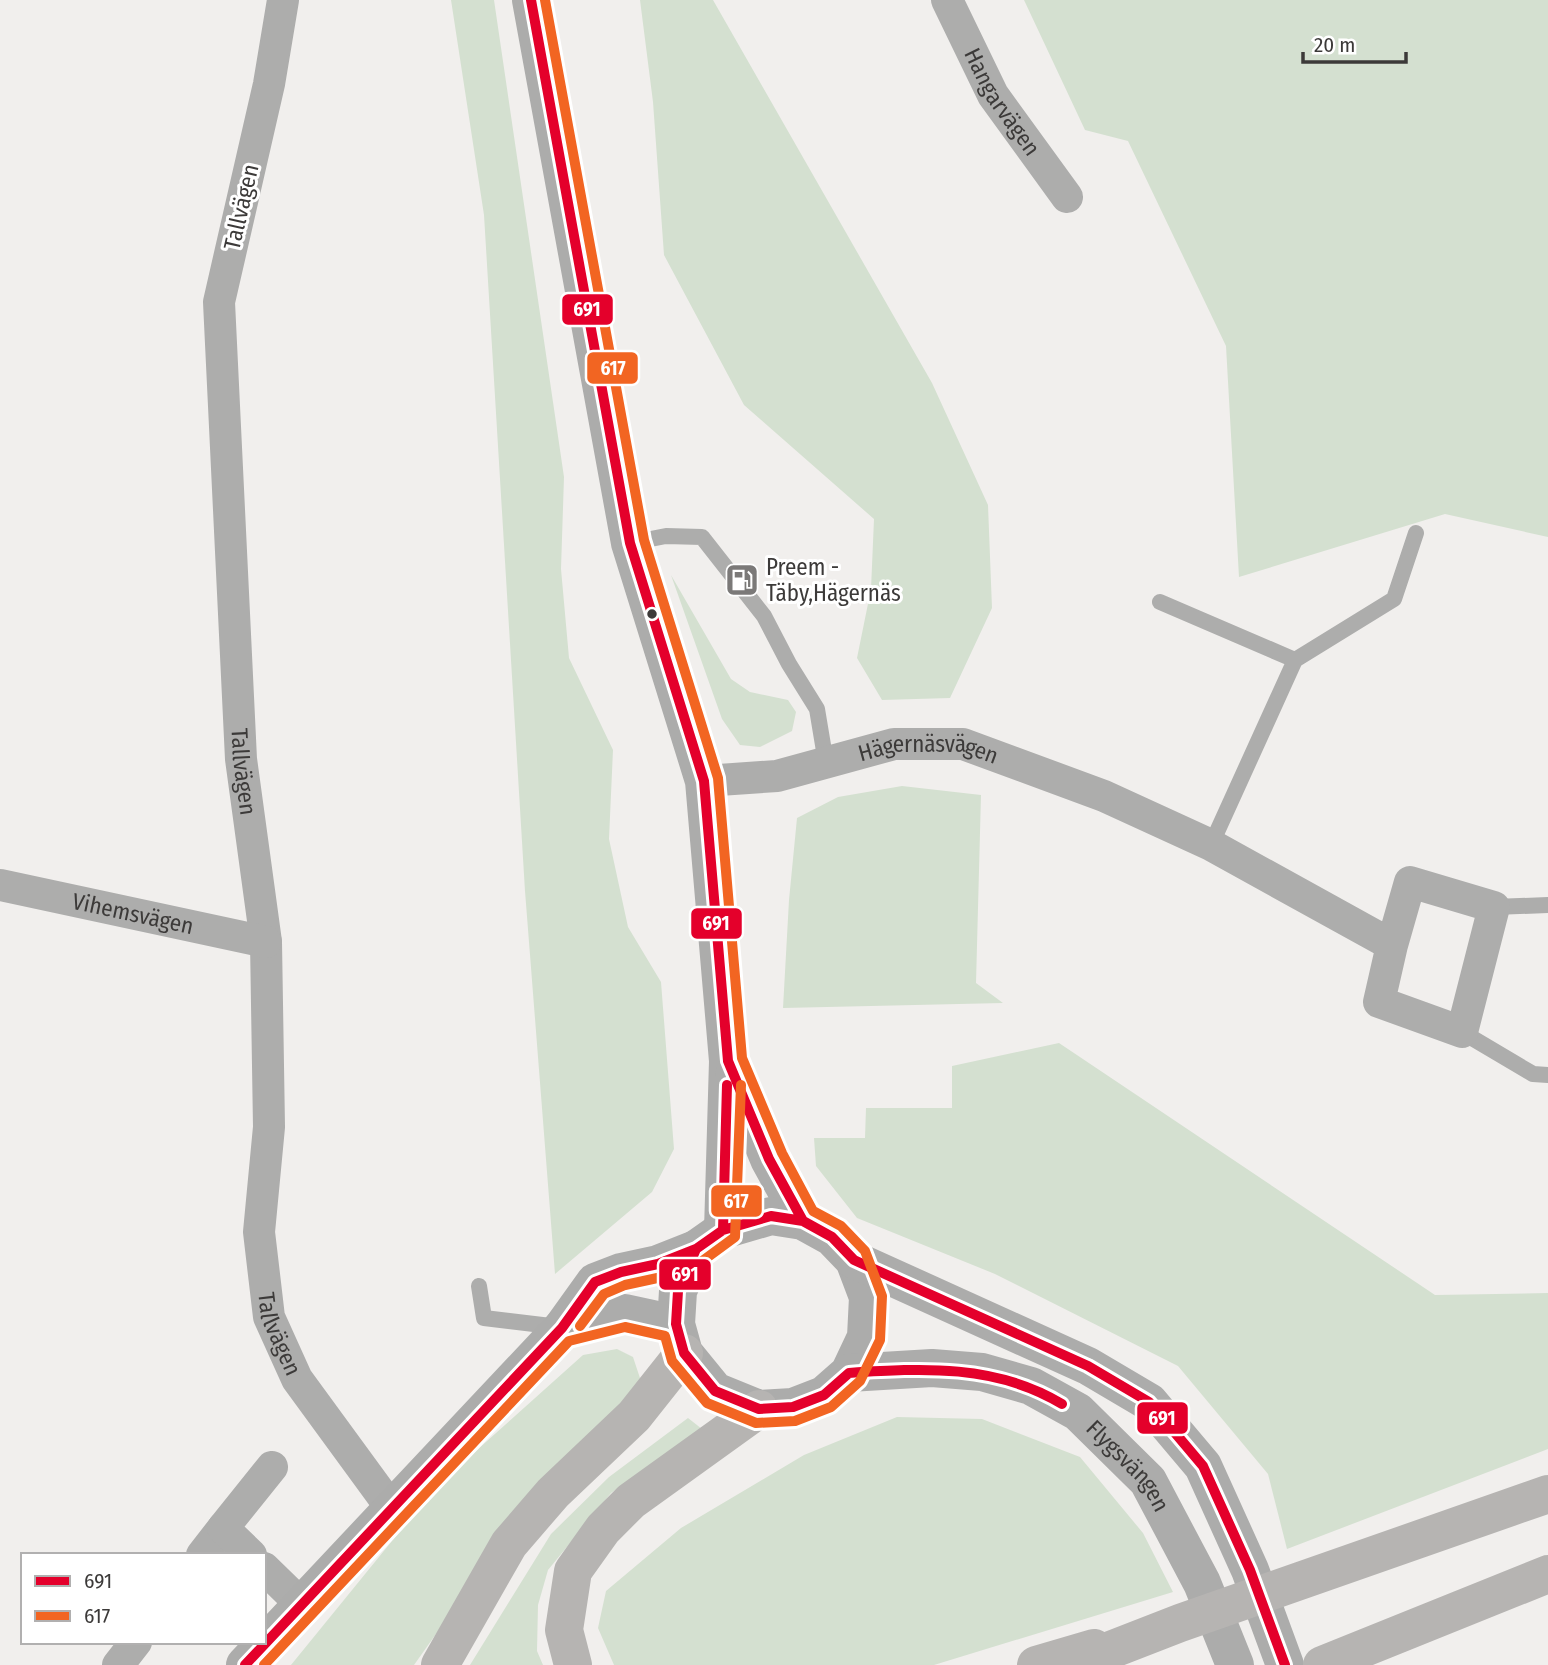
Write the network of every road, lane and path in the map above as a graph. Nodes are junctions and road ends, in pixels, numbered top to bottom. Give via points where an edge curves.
1 (283, 0) edge
2 (531, 0) edge
3 (947, 0) edge
4 (1067, 197) dead end
5 (1416, 533) dead end
6 (630, 543) junction
7 (1160, 601) dead end
8 (1295, 660) junction
9 (826, 763) junction
10 (704, 781) junction
11 (1211, 845) junction
12 (0, 885) edge
13 (1548, 905) edge
14 (1494, 907) junction
15 (267, 942) junction
16 (1392, 945) junction
17 (1462, 1032) junction
18 (728, 1061) junction
19 (1541, 1075) edge
20 (1548, 1083) edge
21 (803, 1221) junction
22 (710, 1239) junction
23 (854, 1260) junction
24 (479, 1286) dead end
25 (562, 1328) junction
26 (680, 1339) junction
27 (849, 1373) junction
28 (759, 1409) junction
29 (272, 1467) dead end
30 (1548, 1494) edge
31 (392, 1509) junction
32 (223, 1528) junction
33 (204, 1553) edge
34 (249, 1553) edge
35 (266, 1570) edge
36 (1548, 1574) edge
37 (302, 1605) junction
38 (1180, 1623) junction
39 (266, 1643) edge
40 (134, 1644) edge
41 (265, 1644) edge
42 (1324, 1664) edge
43 (118, 1665) edge
44 (245, 1665) edge
45 (440, 1665) edge
46 (573, 1665) edge
47 (1036, 1665) edge
48 (1072, 1665) edge
49 (1235, 1665) edge
50 (1286, 1665) edge

1 - 15 street, Tallvägen via 269,84 219,302 241,759
2 - 6 street
3 - 4 street, Hangarvägen via 993,95
5 - 8 lane via 1394,599
6 - 9 lane via 666,536 702,537 764,616 817,709
6 - 10 street
7 - 8 lane
8 - 11 lane
9 - 10 street, Hägernäsvägen via 778,776
9 - 11 street, Hägernäsvägen via 894,744 963,744 1104,796
10 - 18 street
11 - 16 street, Hägernäsvägen
12 - 15 street, Vihemsvägen
13 - 14 lane
14 - 16 street via 1410,882
14 - 17 street
15 - 31 street, Tallvägen via 269,1126 259,1232 269,1317 296,1379
16 - 17 street via 1379,1002
17 - 19 lane
18 - 21 street via 769,1159
18 - 22 street
19 - 20 lane
21 - 22 street via 771,1216
21 - 23 street via 832,1237
22 - 25 street via 657,1264 595,1282
22 - 26 street via 678,1291
23 - 27 street via 868,1297 867,1324 866,1337
23 - 50 street via 1088,1366 1149,1402 1203,1466
24 - 25 lane via 484,1318
25 - 26 street via 625,1313
25 - 31 street
26 - 28 street via 715,1391
26 - 45 highway via 634,1416 553,1493 509,1544
27 - 28 street via 824,1395 793,1407
27 - 49 street, Flygsvängen via 932,1368 982,1372 1031,1386 1078,1412 1147,1481 1202,1583
28 - 46 highway via 631,1501 603,1529 573,1571 564,1630
29 - 32 street
30 - 38 highway
31 - 37 street
32 - 33 street
32 - 34 street
35 - 37 street
36 - 42 highway
37 - 39 street
38 - 47 highway
38 - 48 highway
40 - 43 street
41 - 44 street

